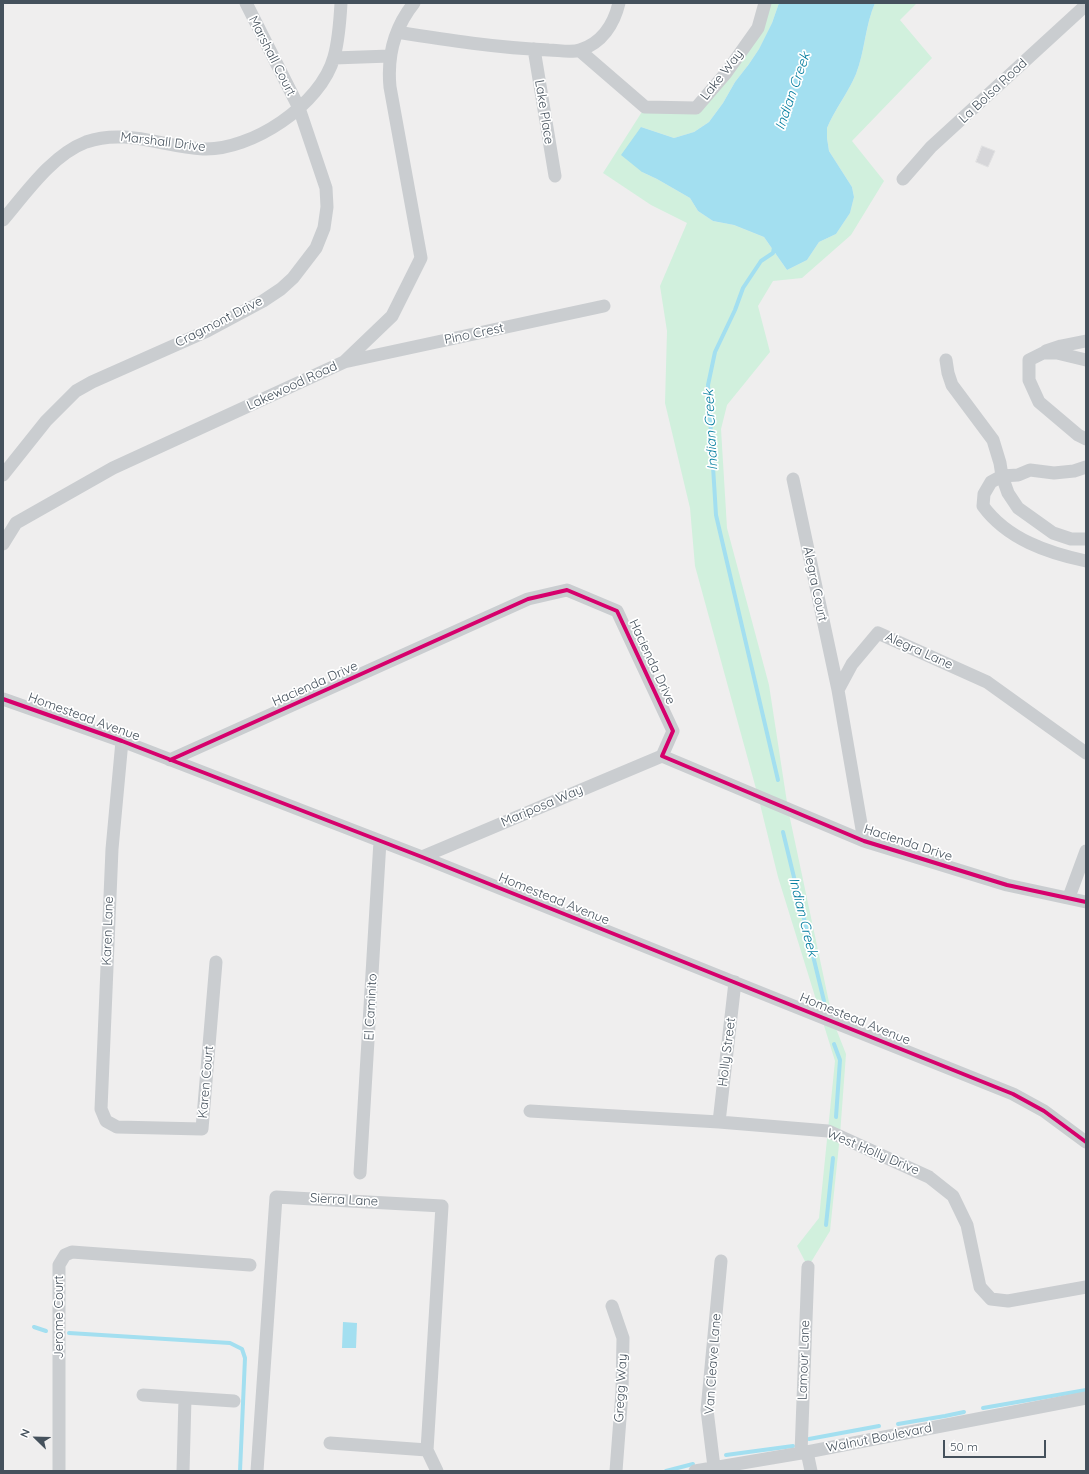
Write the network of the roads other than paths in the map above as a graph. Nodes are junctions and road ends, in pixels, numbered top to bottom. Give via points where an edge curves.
1 (246, 3) edge
2 (341, 3) edge
3 (414, 3) edge
4 (619, 3) edge
5 (765, 3) edge
6 (1086, 5) edge
7 (397, 32) junction
8 (534, 49) junction
9 (579, 50) junction
10 (390, 56) junction
11 (334, 58) junction
12 (299, 108) junction
13 (555, 176) dead end
14 (904, 179) dead end
15 (3, 220) edge
16 (604, 306) dead end
17 (1086, 341) edge
18 (1043, 353) junction
19 (946, 360) dead end
20 (1086, 360) edge
21 (344, 362) junction
22 (1086, 439) edge
23 (1086, 467) edge
24 (3, 475) edge
25 (1002, 476) junction
26 (793, 479) dead end
27 (1086, 539) edge
28 (3, 544) edge
29 (1086, 561) edge
30 (838, 690) junction
31 (3, 699) edge
32 (122, 741) junction
33 (1086, 753) edge
34 (662, 756) junction
35 (170, 760) junction
36 (380, 841) junction
37 (864, 841) junction
38 (1086, 852) edge
39 (422, 857) junction
40 (1069, 897) junction
41 (1086, 902) edge
42 (216, 962) dead end
43 (735, 982) junction
44 (530, 1111) dead end
45 (106, 1121) joint
46 (719, 1122) junction
47 (1086, 1142) edge
48 (360, 1173) dead end
49 (721, 1261) dead end
50 (250, 1264) dead end
51 (808, 1267) dead end
52 (1086, 1287) edge
53 (612, 1306) dead end
54 (143, 1395) dead end
55 (185, 1398) junction
56 (1086, 1398) edge
57 (234, 1401) dead end
58 (330, 1443) dead end
59 (428, 1450) junction
60 (804, 1453) junction
61 (714, 1467) junction
62 (59, 1471) edge
63 (183, 1471) edge
64 (257, 1471) edge
65 (437, 1471) edge
66 (616, 1471) edge
67 (695, 1471) edge
68 (811, 1471) edge

1 - 12 street, Marshall Court
2 - 11 street, Marshall Drive
3 - 7 street, Lakewood Road
4 - 9 street via 610,28 592,45
5 - 9 street, Lake Way via 758,28 726,73 696,108 646,107
6 - 14 street, La Bolsa Road via 931,147
7 - 8 street via 444,40
7 - 10 street, Lakewood Road
8 - 9 street
8 - 13 street, Lake Place
10 - 11 street
10 - 21 street, Lakewood Road via 390,87 421,258 392,316
11 - 12 street, Marshall Drive via 321,83
12 - 15 street, Marshall Drive via 262,133 220,148 202,149 133,137 107,137 86,142 73,148 49,166
12 - 24 street, Cragmont Drive via 326,188 327,207 324,228 316,248 303,267 281,289 263,301 207,331 76,391 46,421
16 - 21 street, Pino Crest
17 - 18 street
18 - 20 street via 1057,353
18 - 22 street via 1029,360 1029,380 1039,402
19 - 25 street via 952,385 993,440
21 - 28 street, Lakewood Road via 113,468 16,523
23 - 25 street via 1054,473 1030,470 1018,475
25 - 27 street via 1008,493 1018,508 1035,521 1053,533 1071,539
25 - 29 street via 991,482 984,494 983,506 991,517 1030,544
26 - 30 street, Alegra Court
30 - 33 street, Alegra Lane via 852,664 878,633 987,682
30 - 37 street
31 - 32 street, Homestead Avenue
32 - 35 street, Homestead Avenue
32 - 45 street, Karen Lane via 111,865 101,1109
34 - 35 street, Hacienda Drive via 673,731 617,611 567,590 528,599
34 - 37 street, Hacienda Drive
34 - 39 street, Mariposa Way
35 - 36 street, Homestead Avenue
36 - 39 street, Homestead Avenue
36 - 48 street, El Caminito
37 - 40 street, Hacienda Drive via 1007,885
38 - 40 street
39 - 43 street, Homestead Avenue
40 - 41 street, Hacienda Drive
42 - 45 street, Karen Court via 202,1129 117,1127
43 - 46 street, Holly Street
43 - 47 street, Homestead Avenue via 1014,1094 1044,1111
44 - 46 street, West Holly Drive
46 - 52 street, West Holly Drive via 828,1131 929,1177 953,1196 967,1225 980,1287 991,1299 1008,1301
49 - 61 street, Van Cleave Lane via 707,1410
50 - 62 street, Jerome Court via 72,1252 65,1255 59,1266
51 - 60 street, Lamour Lane
53 - 66 street, Gregg Way via 623,1338
54 - 55 street
55 - 57 street
55 - 63 street
56 - 60 street, Walnut Boulevard
58 - 59 street
59 - 64 street, Sierra Lane via 442,1206 276,1196
59 - 65 street, Sierra Lane
60 - 61 street, Walnut Boulevard
60 - 68 street, Lamour Lane
61 - 67 street, Walnut Boulevard

